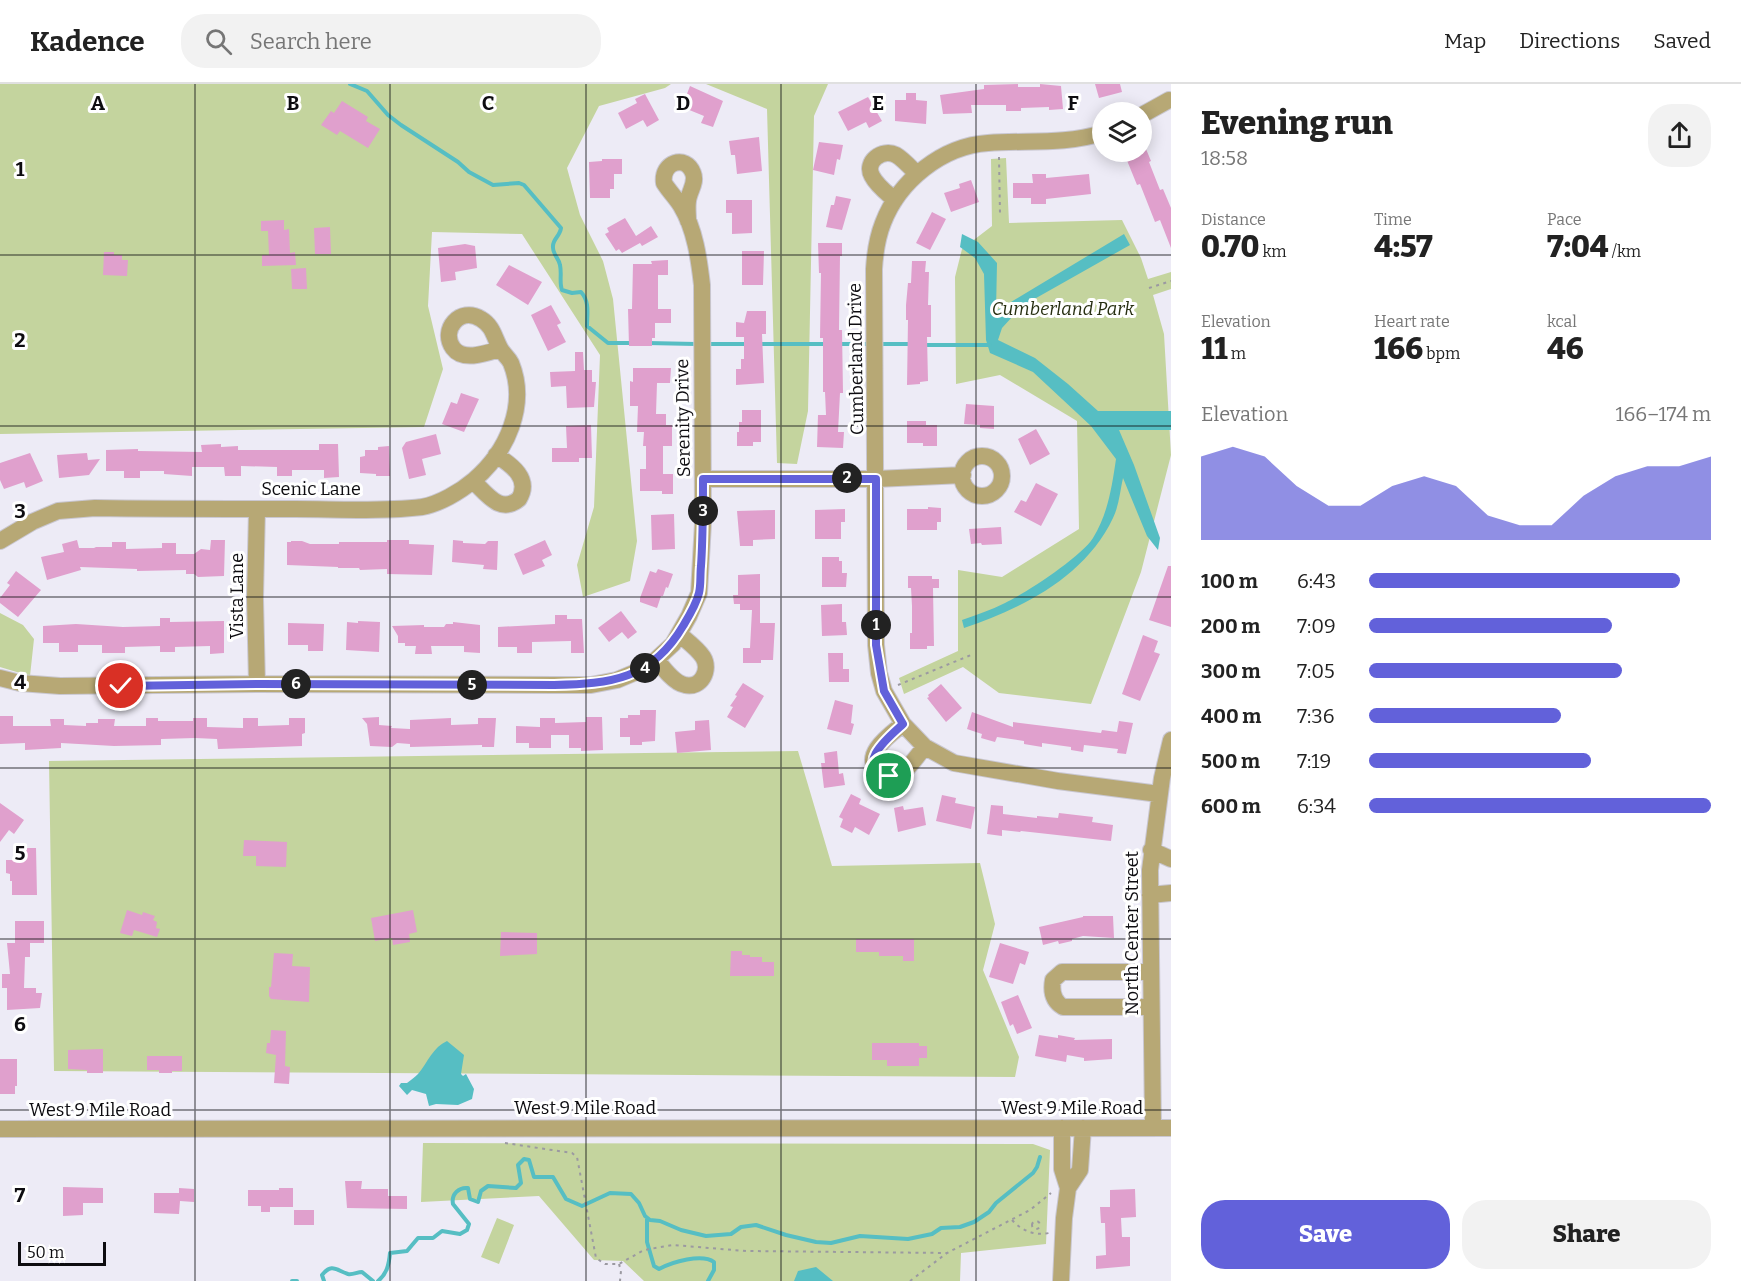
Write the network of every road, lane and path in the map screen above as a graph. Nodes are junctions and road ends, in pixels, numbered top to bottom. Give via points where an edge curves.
1 (1168, 96) edge
2 (1152, 108) edge
3 (1092, 135) edge
4 (998, 143) junction
5 (917, 174) junction
6 (895, 200) junction
7 (1000, 214) dead end
8 (688, 221) dead end
9 (1171, 280) edge
10 (1149, 288) dead end
11 (500, 349) dead end
12 (496, 455) junction
13 (963, 475) dead end
14 (703, 479) junction
15 (876, 479) junction
16 (473, 481) junction
17 (257, 509) junction
18 (0, 541) edge
19 (679, 634) junction
20 (971, 655) dead end
21 (657, 660) junction
22 (0, 678) edge
23 (257, 684) junction
24 (884, 691) junction
25 (903, 724) junction
26 (1171, 740) edge
27 (925, 747) junction
28 (1159, 794) junction
29 (1151, 850) junction
30 (1171, 859) edge
31 (1171, 893) edge
32 (1150, 895) junction
33 (1150, 972) junction
34 (1150, 1006) junction
35 (1062, 1128) junction
36 (1083, 1128) junction
37 (1153, 1128) junction
38 (1171, 1128) edge
39 (0, 1129) edge
40 (504, 1143) dead end
41 (1068, 1188) junction
42 (1051, 1193) dead end
43 (1012, 1220) junction
44 (1034, 1228) dead end
45 (1033, 1233) junction
46 (1049, 1233) dead end
47 (946, 1253) junction
48 (619, 1264) junction
49 (620, 1281) edge
50 (910, 1281) edge
51 (1061, 1281) edge

1 - 2 street
3 - 4 street, Cumberland Drive
4 - 5 street, Cumberland Drive via 956,150
4 - 7 path
5 - 6 street, Cumberland Drive
5 - 6 street via 896,155 880,154 874,158 870,165 873,179
6 - 15 street, Cumberland Drive via 882,224 875,253
8 - 14 street, Serenity Drive via 702,285
9 - 10 path
11 - 12 street, Scenic Lane via 510,360 517,397 513,424
12 - 16 street, Scenic Lane
12 - 16 street via 520,476 523,486 519,499 501,505
13 - 15 street
14 - 15 street
14 - 19 street, Serenity Drive via 699,593
15 - 24 street, Cumberland Drive via 876,645
16 - 17 street, Scenic Lane via 424,507
17 - 18 street, Scenic Lane via 58,511
17 - 23 street, Vista Lane
19 - 21 street, Serenity Drive
19 - 21 street via 705,660 702,680 682,684
20 - 24 path
21 - 23 street, Serenity Drive via 617,680 591,685
22 - 23 street, Serenity Drive via 60,686
24 - 25 street, Cumberland Drive
25 - 27 street, Cumberland Drive
25 - 27 street via 874,754 879,771 889,776 898,774
26 - 28 street, North Center Street
27 - 28 street, Cumberland Drive via 954,763
28 - 29 street, North Center Street
29 - 30 street
29 - 32 street, North Center Street
31 - 32 street
32 - 33 street, North Center Street
33 - 34 street, North Center Street
33 - 34 street via 1062,972 1053,980 1052,990 1063,1007
34 - 37 street, North Center Street
35 - 36 street, West 9 Mile Road
35 - 39 street, West 9 Mile Road
35 - 41 street via 1062,1169
36 - 37 street, West 9 Mile Road
36 - 41 street via 1080,1170
37 - 38 street, West 9 Mile Road
40 - 48 path via 578,1157 596,1258 605,1264
41 - 51 street
42 - 43 path
43 - 45 path
43 - 47 path
44 - 45 path
45 - 46 path
47 - 48 path via 746,1251 673,1245 644,1250
47 - 50 path
48 - 49 path

